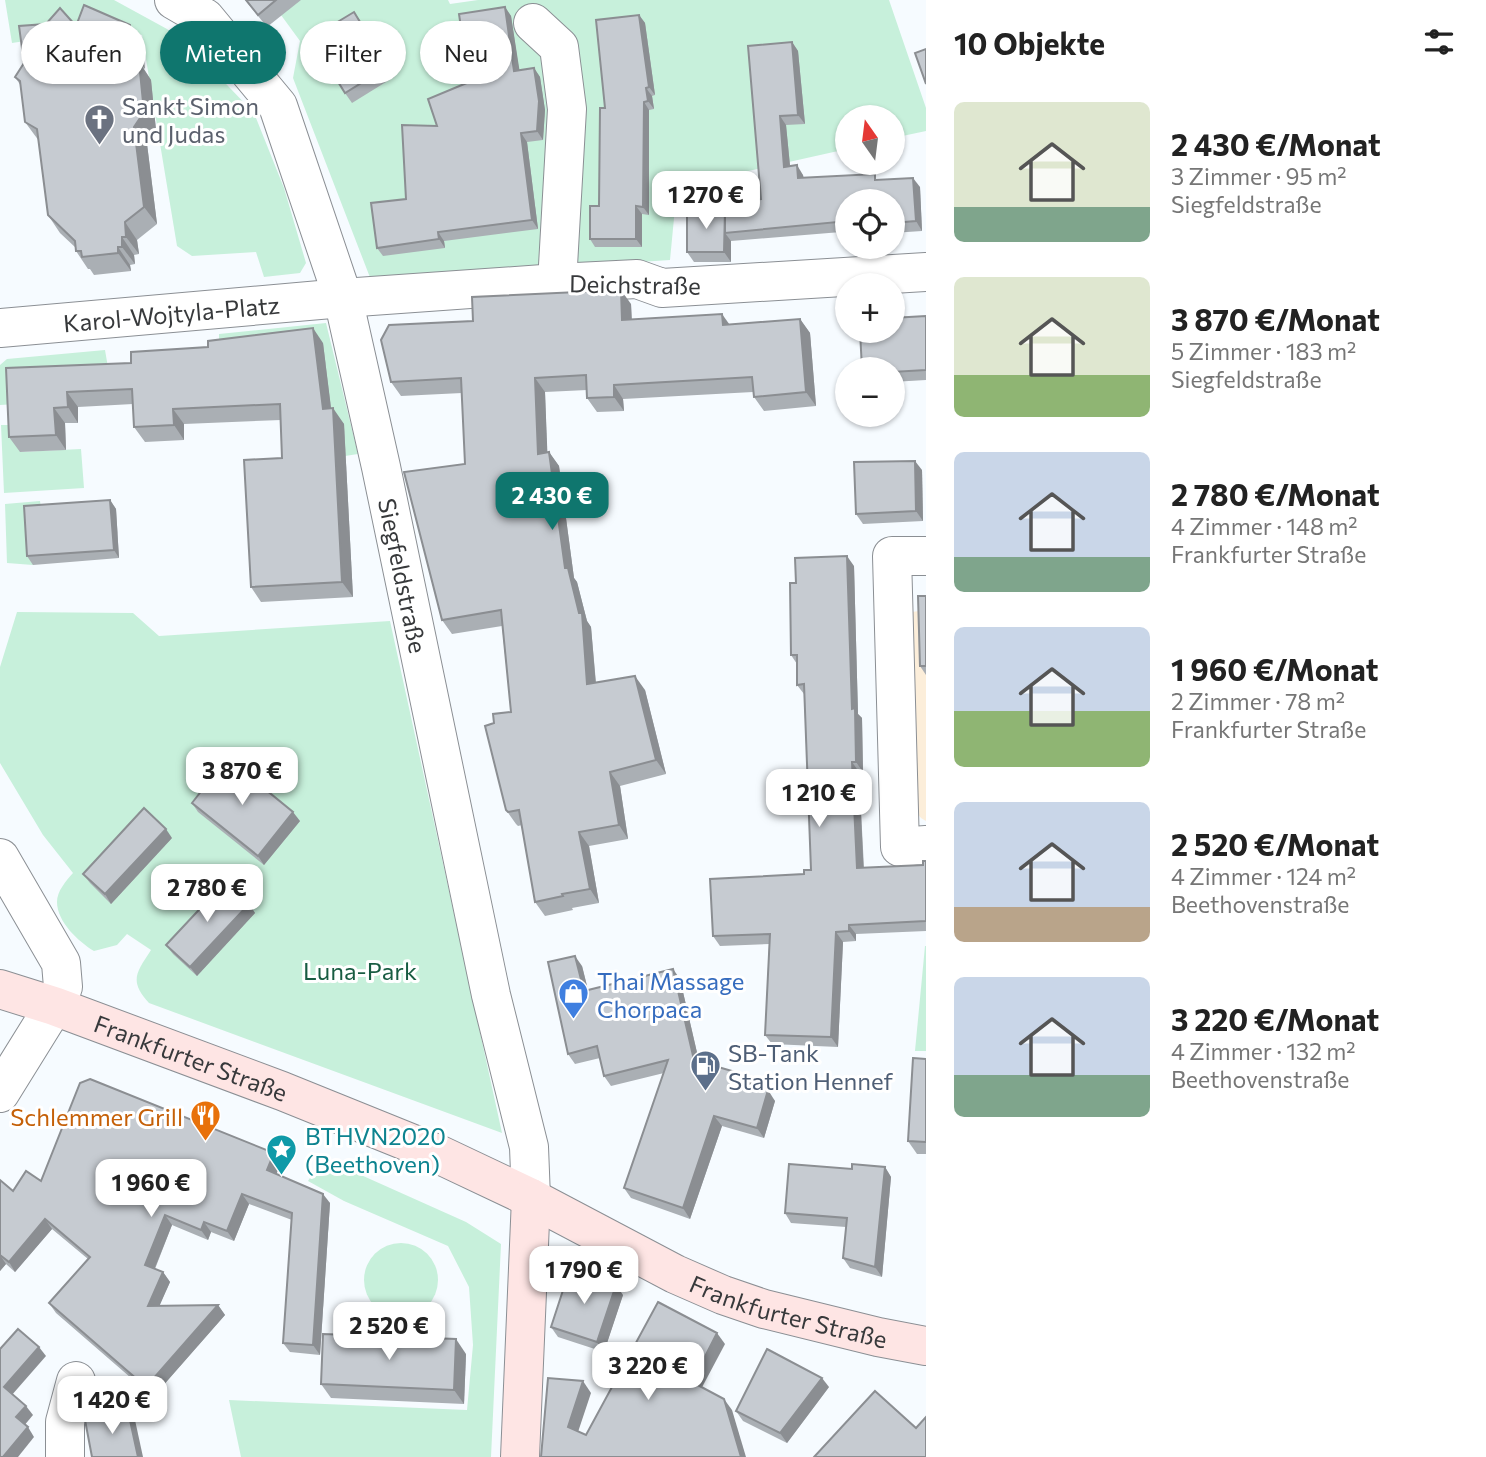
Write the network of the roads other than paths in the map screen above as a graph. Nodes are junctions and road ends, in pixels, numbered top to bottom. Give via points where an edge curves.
1 (174, 0) edge
2 (533, 23) dead end
3 (926, 272) edge
4 (557, 283) junction
5 (343, 298) junction
6 (0, 328) edge
7 (926, 556) edge
8 (926, 845) edge
9 (0, 858) edge
10 (0, 989) edge
11 (54, 1006) junction
12 (0, 1093) edge
13 (531, 1198) junction
14 (926, 1346) edge
15 (76, 1381) dead end
16 (65, 1457) edge
17 (520, 1457) edge

1 - 5 street, Siegfeldstraße via 205,18 278,106
2 - 4 street via 559,47 567,109
3 - 4 street, Deichstraße via 662,288 637,279
4 - 5 street, Deichstraße
5 - 6 street, Karol-Wojtyla-Platz
5 - 13 street, Siegfeldstraße via 491,995 529,1147
7 - 8 street via 892,556 900,847
9 - 11 street via 61,963 63,987
10 - 11 main road, Frankfurter Straße
11 - 12 street
11 - 13 main road, Frankfurter Straße via 282,1091 438,1154
13 - 14 main road, Frankfurter Straße via 723,1295
13 - 17 main road
15 - 16 street via 65,1422

